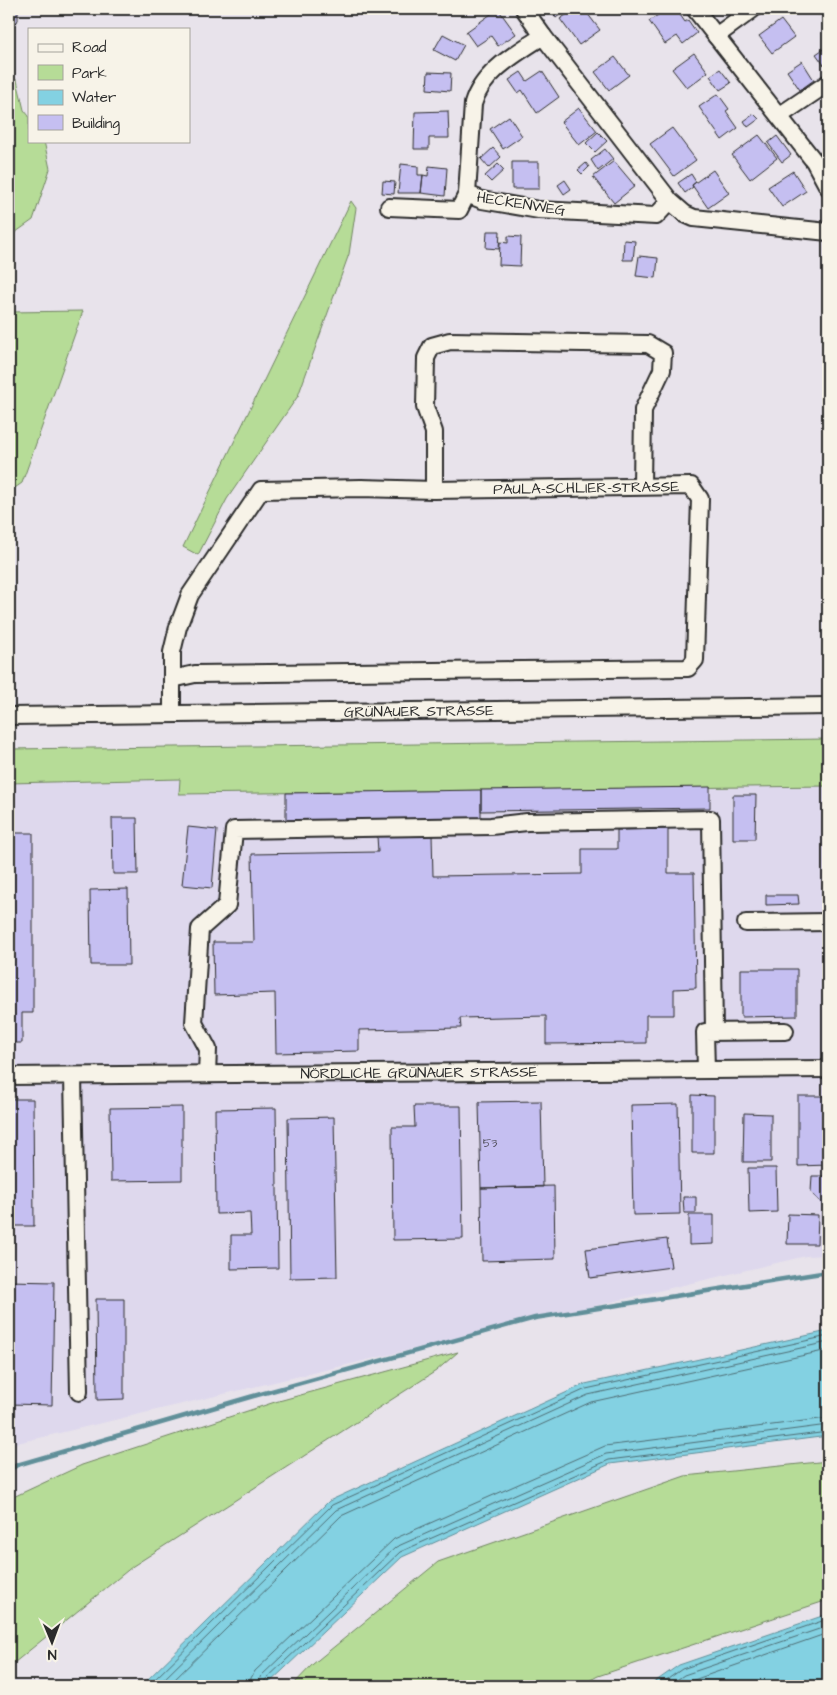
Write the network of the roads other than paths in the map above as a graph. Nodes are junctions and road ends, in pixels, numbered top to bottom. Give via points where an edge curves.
1 (524, 9) edge
2 (695, 9) edge
3 (753, 9) edge
4 (543, 36) junction
5 (716, 36) junction
6 (828, 83) edge
7 (779, 116) junction
8 (828, 186) edge
9 (467, 194) junction
10 (670, 201) junction
11 (389, 207) dead end
12 (828, 232) edge
13 (642, 486) junction
14 (434, 490) junction
15 (172, 679) junction
16 (828, 706) edge
17 (172, 714) junction
18 (9, 716) edge
19 (828, 922) edge
20 (746, 923) dead end
21 (714, 1031) junction
22 (785, 1031) dead end
23 (828, 1069) edge
24 (706, 1070) junction
25 (207, 1074) junction
26 (9, 1076) edge
27 (73, 1076) junction
28 (79, 1392) dead end

1 - 4 street
2 - 5 street
3 - 5 street
4 - 9 street, HECKENWEG via 514,55 477,91 473,104
4 - 10 street
5 - 7 street
6 - 7 street
7 - 8 street via 814,161
9 - 10 street, HECKENWEG via 482,200 539,210 656,216
9 - 11 street via 459,210
10 - 12 street via 694,218
13 - 14 street, PAULA-SCHLIER-STRASSE
13 - 14 street via 642,410 662,370 663,353 648,344 450,341 432,346 426,358 425,407 434,432
13 - 15 street, PAULA-SCHLIER-STRASSE via 691,486 700,499 695,660 688,668 195,674
14 - 15 street, PAULA-SCHLIER-STRASSE via 261,490 190,595 172,652
15 - 17 street, PAULA-SCHLIER-STRASSE
16 - 17 street, GRÜNAUER STRASSE
17 - 18 street, GRÜNAUER STRASSE
19 - 20 street
21 - 22 street
21 - 24 street via 705,1032
21 - 25 street via 711,819 234,830 227,905 200,929 194,1023 208,1049
23 - 24 street, NÖRDLICHE GRÜNAUER STRASSE
24 - 25 street, NÖRDLICHE GRÜNAUER STRASSE
25 - 27 street, NÖRDLICHE GRÜNAUER STRASSE
26 - 27 street, NÖRDLICHE GRÜNAUER STRASSE
27 - 28 street

